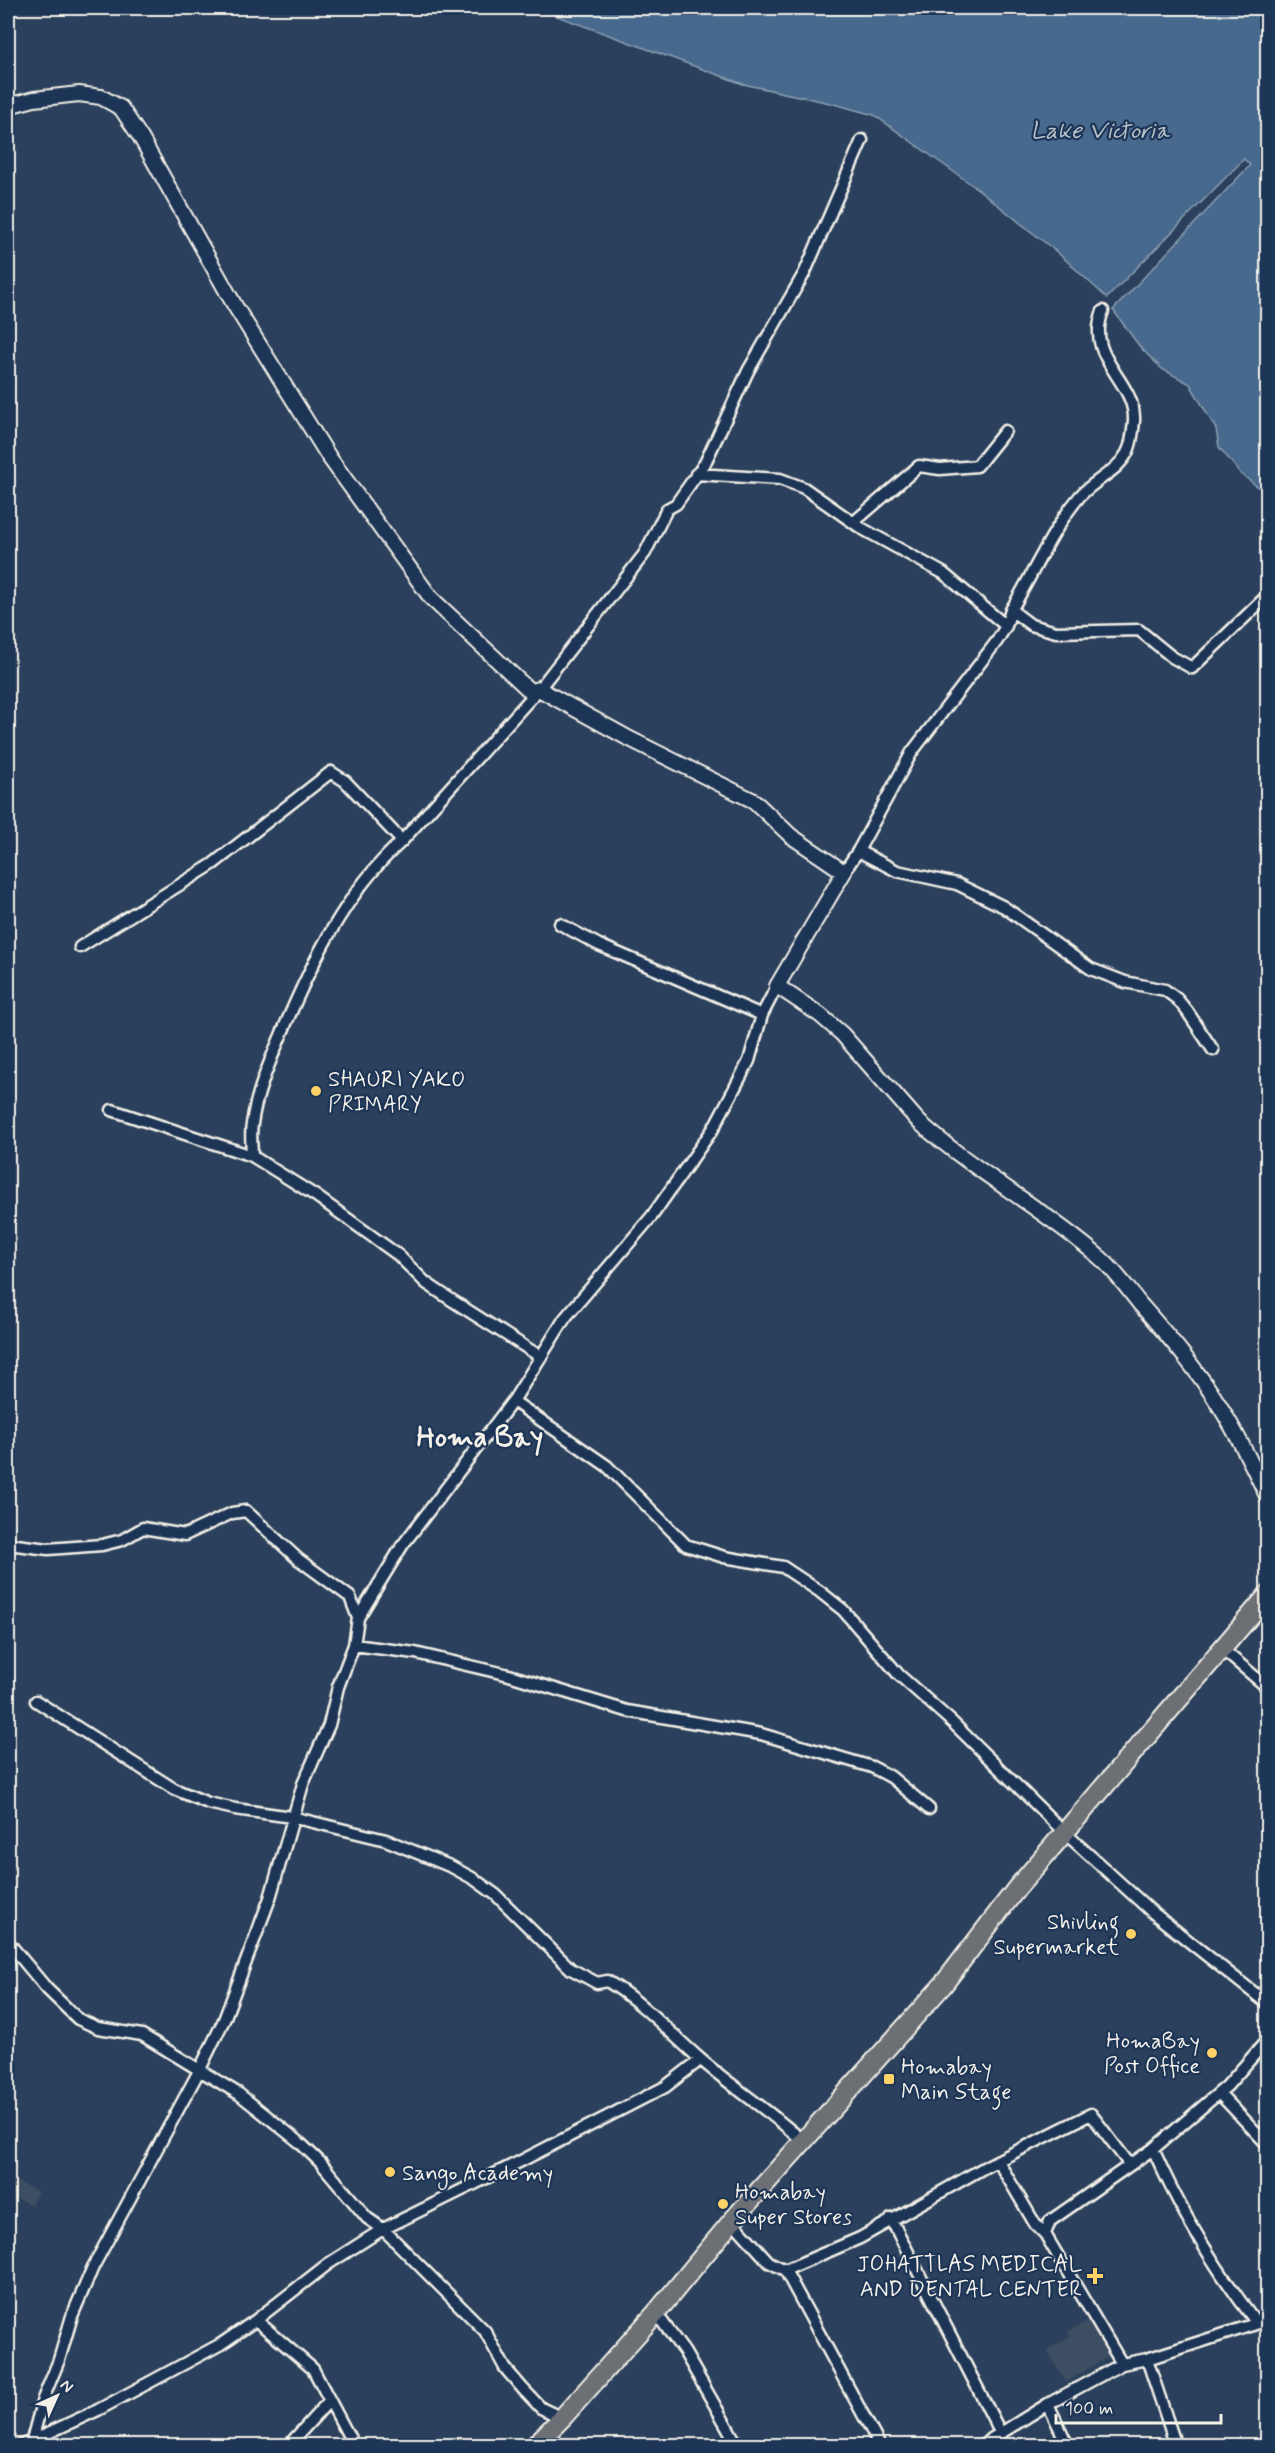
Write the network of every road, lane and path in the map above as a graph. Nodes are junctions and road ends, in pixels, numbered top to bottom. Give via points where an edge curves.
1 (8, 106) edge
2 (862, 140) dead end
3 (1103, 311) dead end
4 (1005, 431) dead end
5 (696, 474) junction
6 (854, 522) junction
7 (1268, 595) edge
8 (1011, 610) junction
9 (1006, 626) junction
10 (540, 689) junction
11 (402, 841) junction
12 (858, 851) junction
13 (844, 872) junction
14 (560, 924) dead end
15 (80, 947) dead end
16 (777, 986) junction
17 (762, 1015) junction
18 (1213, 1050) dead end
19 (112, 1110) dead end
20 (252, 1156) junction
21 (541, 1357) junction
22 (515, 1398) junction
23 (1268, 1498) edge
24 (8, 1544) edge
25 (1268, 1595) edge
26 (358, 1618) junction
27 (354, 1645) junction
28 (1222, 1649) junction
29 (1268, 1688) edge
30 (36, 1701) dead end
31 (929, 1809) dead end
32 (292, 1817) junction
33 (1064, 1832) junction
34 (8, 1942) edge
35 (1268, 2004) edge
36 (1268, 2039) edge
37 (700, 2060) junction
38 (199, 2071) junction
39 (1219, 2093) junction
40 (803, 2141) junction
41 (1268, 2145) edge
42 (1153, 2149) junction
43 (998, 2160) junction
44 (1130, 2166) junction
45 (891, 2219) junction
46 (732, 2221) junction
47 (383, 2229) junction
48 (1045, 2234) junction
49 (785, 2270) junction
50 (656, 2313) junction
51 (256, 2320) junction
52 (1268, 2320) edge
53 (1256, 2322) junction
54 (1147, 2359) junction
55 (1122, 2364) junction
56 (329, 2401) junction
57 (1048, 2404) junction
58 (562, 2418) junction
59 (1000, 2432) junction
60 (32, 2440) junction
61 (20, 2445) edge
62 (288, 2445) edge
63 (354, 2445) edge
64 (534, 2445) edge
65 (738, 2445) edge
66 (880, 2445) edge
67 (980, 2445) edge
68 (1068, 2445) edge
69 (1176, 2445) edge

1 - 10 street via 79,94 101,97 121,108 235,306 329,457 431,598 530,691
2 - 5 street via 805,272 748,371 705,463
3 - 8 street via 1098,322 1098,341 1131,403 1134,420 1128,452 1081,496
4 - 6 street via 977,466 919,466
5 - 6 street via 780,479 804,488
5 - 10 street via 676,504 667,509 645,553
6 - 9 street via 943,573
7 - 8 street via 1192,668 1139,630 1056,632 1031,625
8 - 9 street
9 - 12 street via 912,752
10 - 11 street
10 - 13 street via 754,801 791,836
11 - 15 street via 345,781 331,772 213,864
11 - 20 street via 384,857 347,905 304,981 267,1068 251,1124
12 - 13 street
12 - 18 street via 897,871 957,884 1004,907 1091,969 1125,982 1165,990 1187,1011
13 - 16 street
14 - 17 street via 599,945
16 - 17 street
16 - 23 street via 842,1034 933,1135 989,1178 1049,1216 1101,1258 1172,1341 1218,1403
17 - 21 street via 749,1060 713,1129 652,1216 565,1318
19 - 20 street
20 - 21 street via 398,1255 426,1283
21 - 22 street
22 - 26 street via 402,1546
22 - 33 street via 513,1401 606,1466 686,1545 783,1568 819,1591 843,1610 899,1675
24 - 26 street via 48,1549 102,1545 122,1540 143,1528 185,1535 232,1513 246,1511 298,1559 350,1597
25 - 28 highway
26 - 27 street
27 - 31 street via 415,1653 509,1675 627,1711 761,1734 872,1767 891,1777
27 - 32 street via 329,1725
28 - 29 street
28 - 33 highway
30 - 32 street via 174,1789 208,1803
32 - 37 street via 386,1840 474,1879 496,1894 571,1969 597,1983 607,1981 631,1996
32 - 38 street via 270,1898 224,2020
33 - 35 street via 1152,1912
33 - 40 highway via 936,1994
34 - 38 street via 78,2019 98,2028 141,2035
36 - 39 street
37 - 40 street
37 - 47 street via 665,2087
38 - 47 street via 239,2094 298,2141 367,2218
38 - 60 street via 93,2267 72,2316
39 - 41 street
39 - 42 street
40 - 46 highway
42 - 44 street
42 - 53 street via 1204,2245
43 - 44 street via 1091,2114
43 - 45 street
43 - 48 street via 1035,2224
44 - 48 street via 1050,2221
45 - 49 street via 860,2238
45 - 59 street
46 - 49 street via 770,2262
46 - 50 highway
47 - 51 street via 328,2264
47 - 58 street via 485,2331 523,2389 542,2408
48 - 55 street
49 - 66 street
50 - 58 highway
50 - 65 street via 686,2353
51 - 56 street via 313,2369
51 - 60 street via 98,2410
52 - 53 street
53 - 54 street
54 - 55 street
54 - 69 street
55 - 57 street
56 - 62 street
56 - 63 street
57 - 59 street
57 - 68 street
58 - 64 highway
59 - 67 street
60 - 61 street

